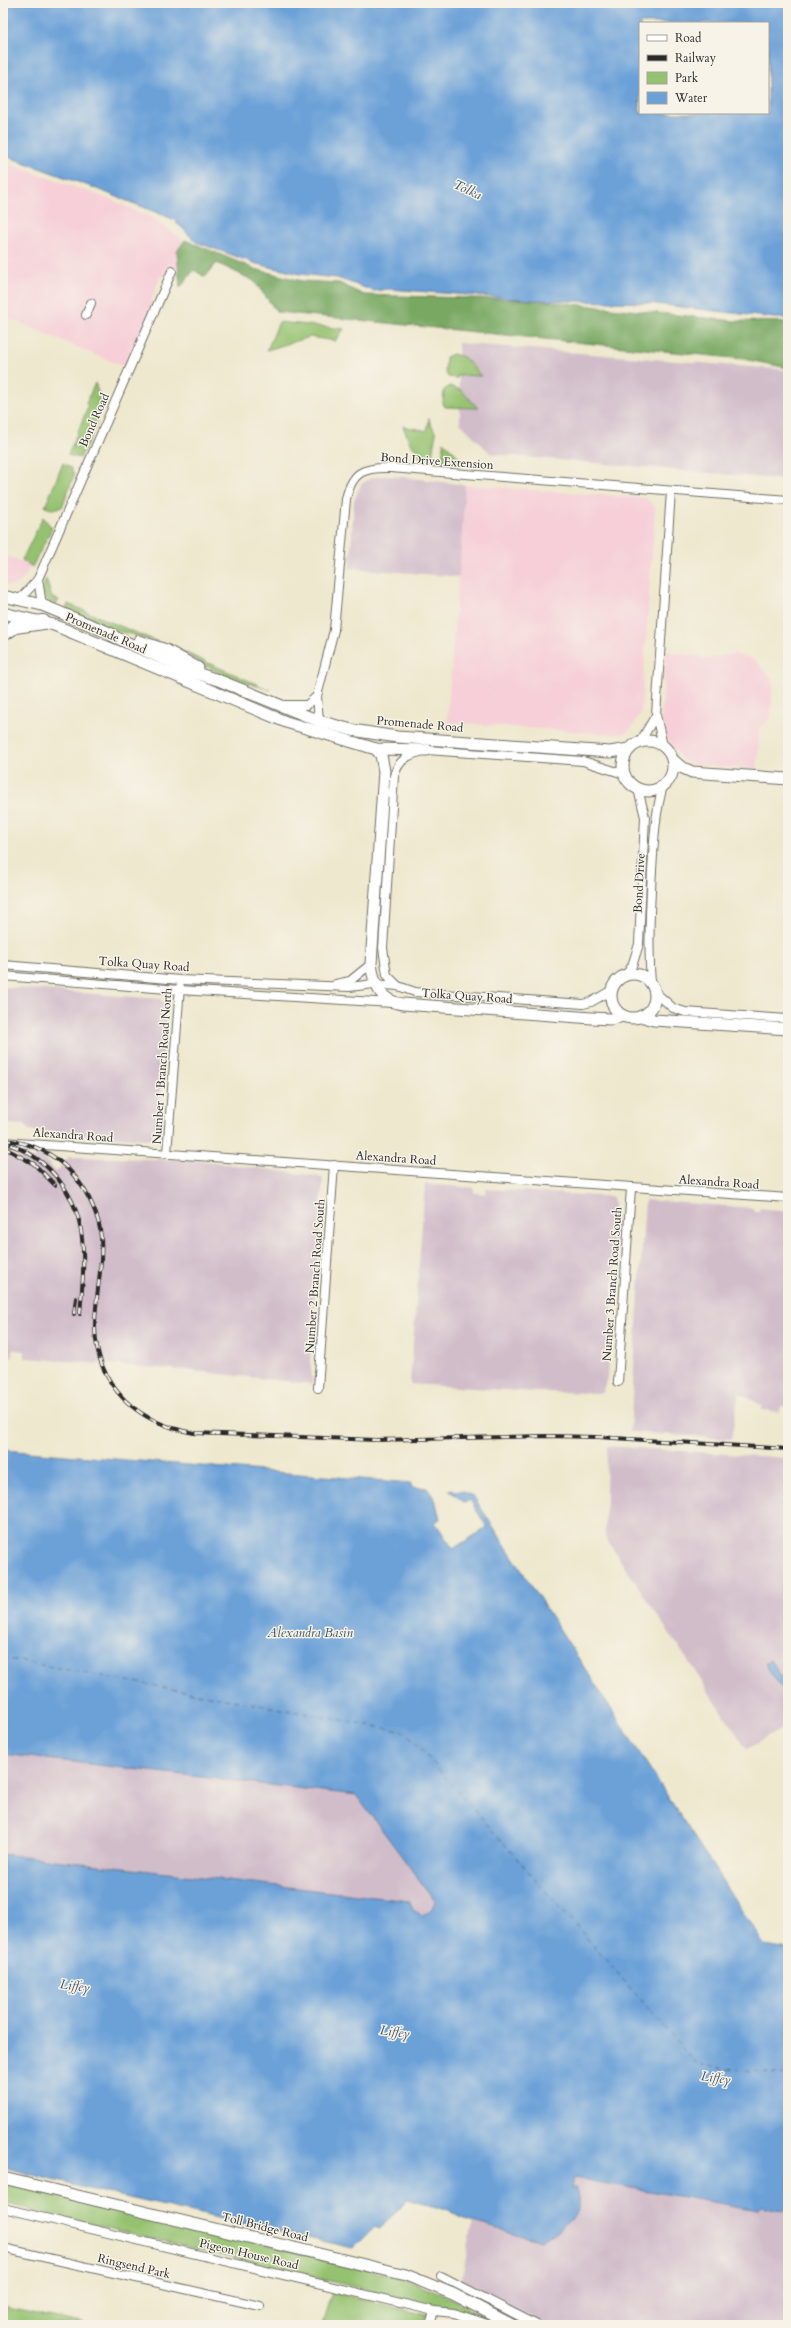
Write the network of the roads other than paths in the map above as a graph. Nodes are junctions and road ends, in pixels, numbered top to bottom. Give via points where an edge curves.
1 (172, 271) dead end
2 (91, 303) dead end
3 (86, 315) dead end
4 (671, 491) junction
5 (788, 500) edge
6 (38, 579) junction
7 (3, 596) edge
8 (20, 599) junction
9 (42, 605) junction
10 (3, 613) edge
11 (43, 622) junction
12 (3, 634) edge
13 (317, 696) junction
14 (278, 705) junction
15 (656, 715) junction
16 (319, 721) junction
17 (640, 742) junction
18 (663, 746) junction
19 (376, 749) junction
20 (629, 749) junction
21 (427, 750) junction
22 (672, 759) junction
23 (624, 774) junction
24 (788, 779) edge
25 (663, 786) junction
26 (638, 789) junction
27 (371, 964) junction
28 (3, 965) edge
29 (3, 976) edge
30 (625, 976) junction
31 (180, 980) junction
32 (374, 984) junction
33 (308, 985) junction
34 (331, 985) junction
35 (398, 986) junction
36 (653, 987) junction
37 (180, 990) junction
38 (612, 990) junction
39 (308, 998) junction
40 (392, 1003) junction
41 (624, 1016) junction
42 (641, 1016) junction
43 (788, 1019) edge
44 (788, 1029) edge
45 (3, 1142) edge
46 (167, 1153) junction
47 (334, 1165) junction
48 (631, 1188) junction
49 (788, 1198) edge
50 (618, 1382) dead end
51 (318, 1388) dead end
52 (3, 2178) edge
53 (3, 2208) edge
54 (3, 2248) edge
55 (442, 2276) dead end
56 (260, 2306) dead end
57 (434, 2311) junction
58 (430, 2325) edge
59 (490, 2325) edge
60 (512, 2325) edge
61 (537, 2325) edge

1 - 6 street, Bond Road
2 - 3 street
4 - 5 street, Bond Drive Extension
4 - 13 street, Bond Drive Extension via 391,468 364,471 354,477 346,500 334,630
4 - 15 street
6 - 8 street, Bond Road
6 - 9 street
7 - 8 street, Promenade Road
8 - 9 street, Promenade Road
9 - 14 street, Promenade Road via 110,633 190,671
10 - 11 street, Promenade Road
11 - 12 highway via 15,626
11 - 19 street, Promenade Road via 286,722
13 - 14 street via 307,705
13 - 16 street, Bond Drive Extension
14 - 16 street, Promenade Road
15 - 17 street
15 - 18 street
16 - 20 street, Promenade Road via 352,730 397,737 610,752
17 - 18 street via 653,742
17 - 20 street
18 - 22 street
19 - 21 street, Promenade Road
19 - 27 street via 381,755 384,771
20 - 23 street via 623,764
21 - 23 street, Promenade Road via 583,761
21 - 35 street via 410,754 403,759 394,776 383,948 387,975
22 - 24 street via 692,772
22 - 25 street via 672,773
23 - 26 street
25 - 26 street via 649,790
25 - 36 street, Bond Drive via 656,809 650,910
26 - 30 street, Bond Drive via 645,817 639,944
27 - 32 street
27 - 34 street via 350,980
28 - 31 street, Tolka Quay Road
29 - 37 street, Tolka Quay Road
30 - 36 street via 641,976
30 - 38 street via 615,983
31 - 33 street, Tolka Quay Road
31 - 37 street, Number 1 Branch Road North
32 - 34 street, Tolka Quay Road via 349,987
32 - 35 street, Tolka Quay Road
32 - 40 street
33 - 34 street, Tolka Quay Road
33 - 39 street
35 - 38 street, Tolka Quay Road via 416,992 583,1004
36 - 42 street via 653,1004
36 - 43 street via 673,1008 685,1012
37 - 39 street, Tolka Quay Road
37 - 46 street, Number 1 Branch Road North
38 - 41 street via 612,1002
39 - 40 street, Tolka Quay Road
40 - 41 street, Tolka Quay Road via 592,1018 611,1019
41 - 42 street
42 - 44 street via 654,1020
45 - 46 street, Alexandra Road
46 - 47 street, Alexandra Road
47 - 48 street, Alexandra Road
47 - 51 street, Number 2 Branch Road South
48 - 49 street, Alexandra Road
48 - 50 street, Number 3 Branch Road South
52 - 60 street, Toll Bridge Road via 406,2274 453,2294
53 - 57 street, Pigeon House Road
54 - 56 street, Ringsend Park
55 - 61 street
57 - 58 street
57 - 59 street, Pigeon House Road via 454,2313

